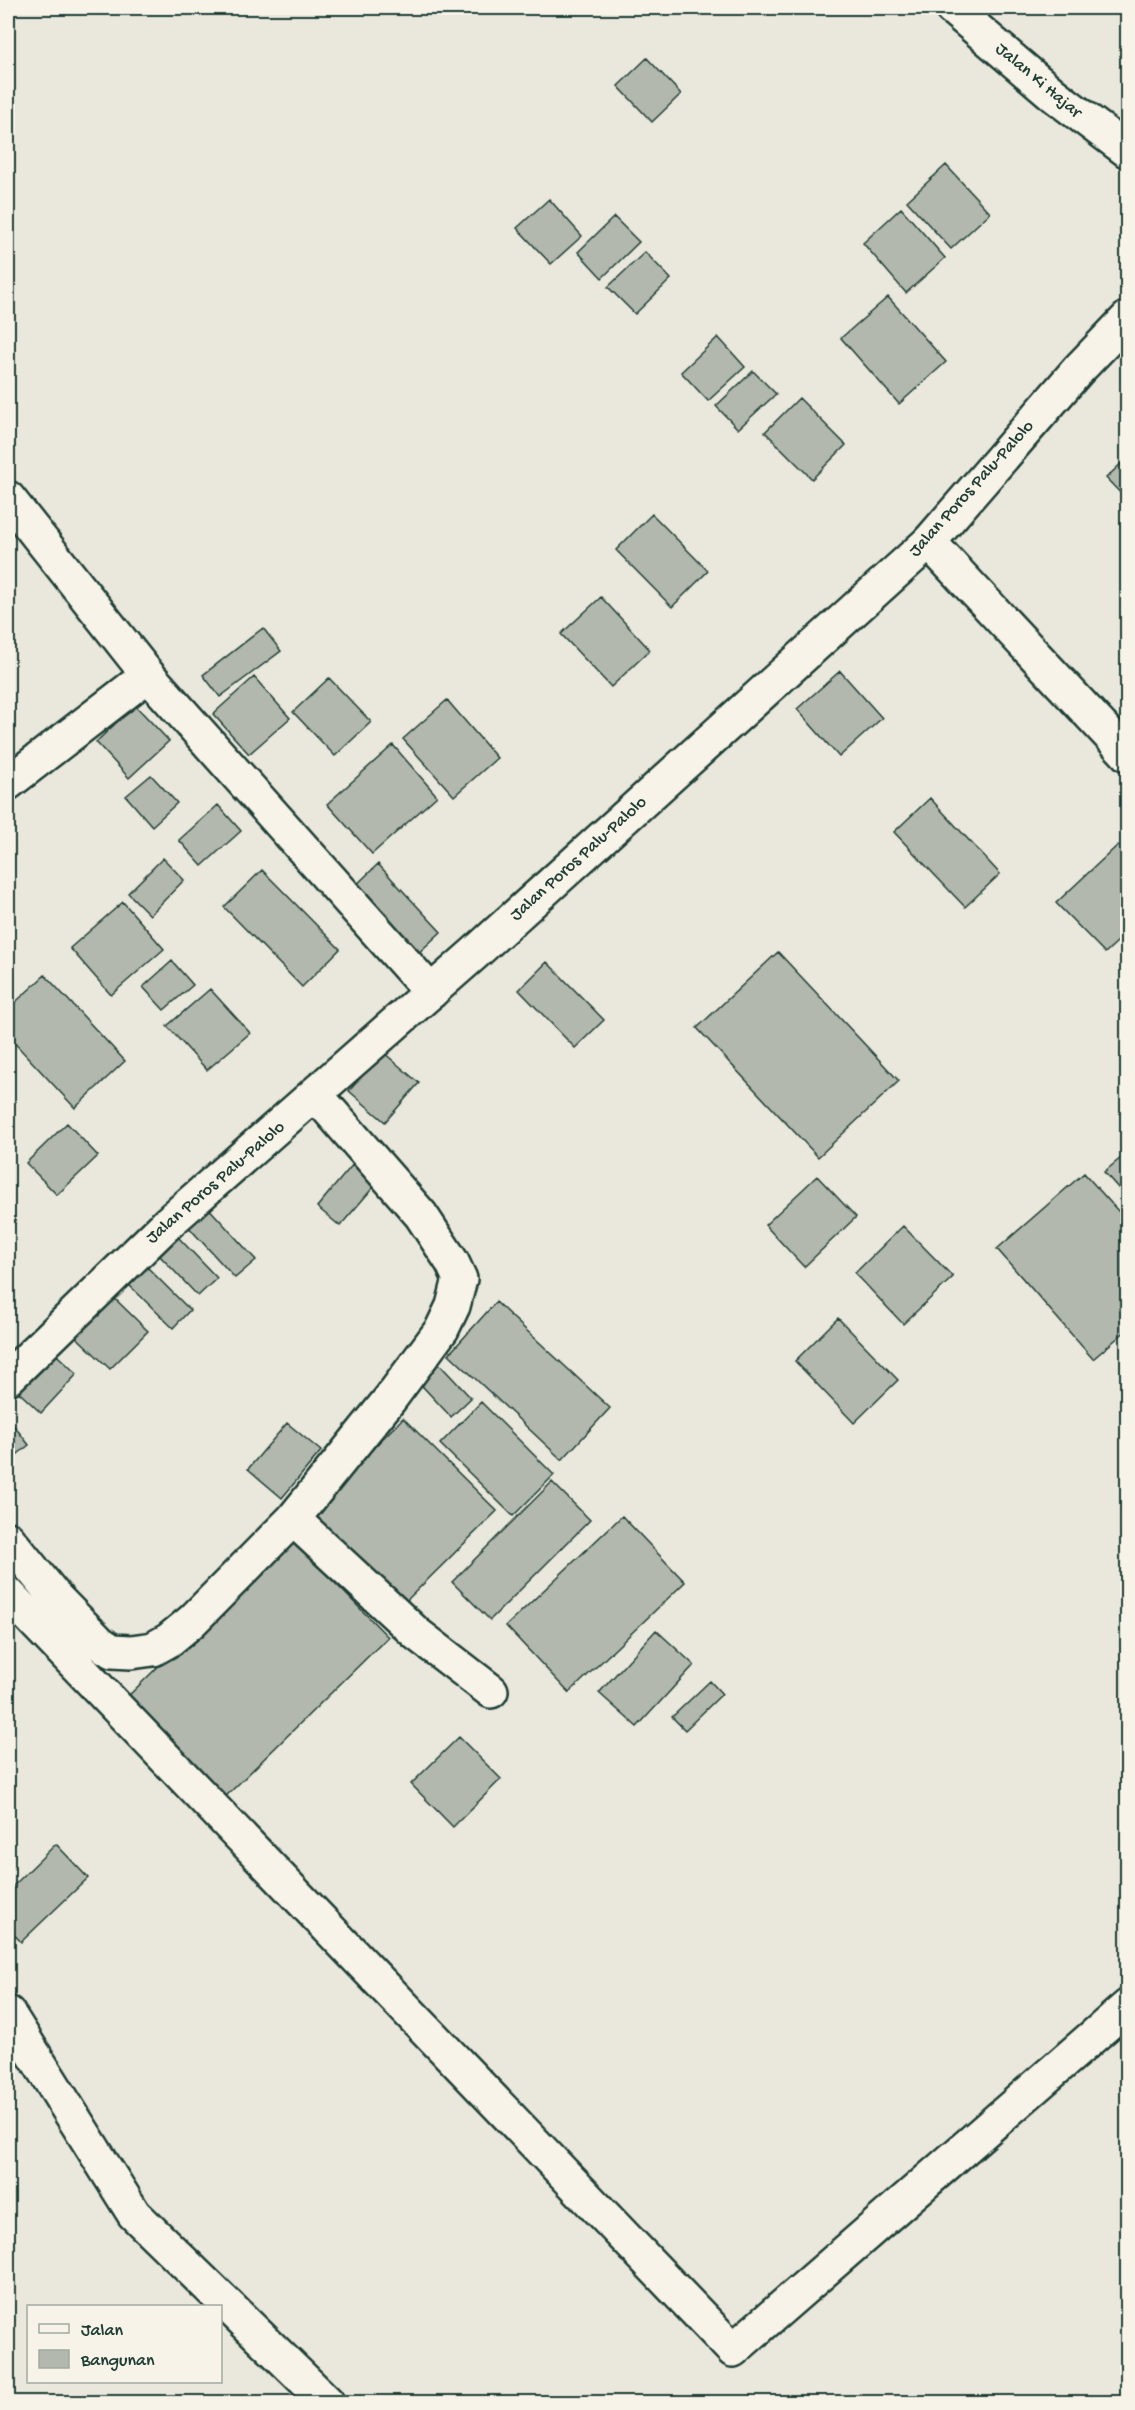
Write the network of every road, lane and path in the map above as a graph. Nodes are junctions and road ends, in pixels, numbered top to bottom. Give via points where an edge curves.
1 (952, 8) edge
2 (1128, 151) edge
3 (1128, 318) edge
4 (8, 498) edge
5 (929, 542) junction
6 (148, 675) junction
7 (1128, 755) edge
8 (8, 783) edge
9 (431, 992) junction
10 (316, 1095) junction
11 (8, 1378) edge
12 (293, 1519) junction
13 (8, 1539) edge
14 (8, 1594) edge
15 (491, 1691) dead end
16 (1128, 2006) edge
17 (8, 2013) edge
18 (327, 2403) edge

1 - 2 street, Jalan Ki Hajar via 1054,95
3 - 5 street, Jalan Poros Palu-Palolo
4 - 6 street
5 - 7 street
5 - 9 street, Jalan Poros Palu-Palolo
6 - 8 street
6 - 9 street
9 - 10 street, Jalan Poros Palu-Palolo
10 - 11 street, Jalan Poros Palu-Palolo via 169,1222
10 - 12 street via 420,1215 439,1240 460,1280 442,1329
12 - 13 street via 169,1640 153,1649 131,1652 112,1651 100,1643 56,1598
12 - 15 street via 417,1634
14 - 16 street via 733,2350
17 - 18 street via 134,2214

